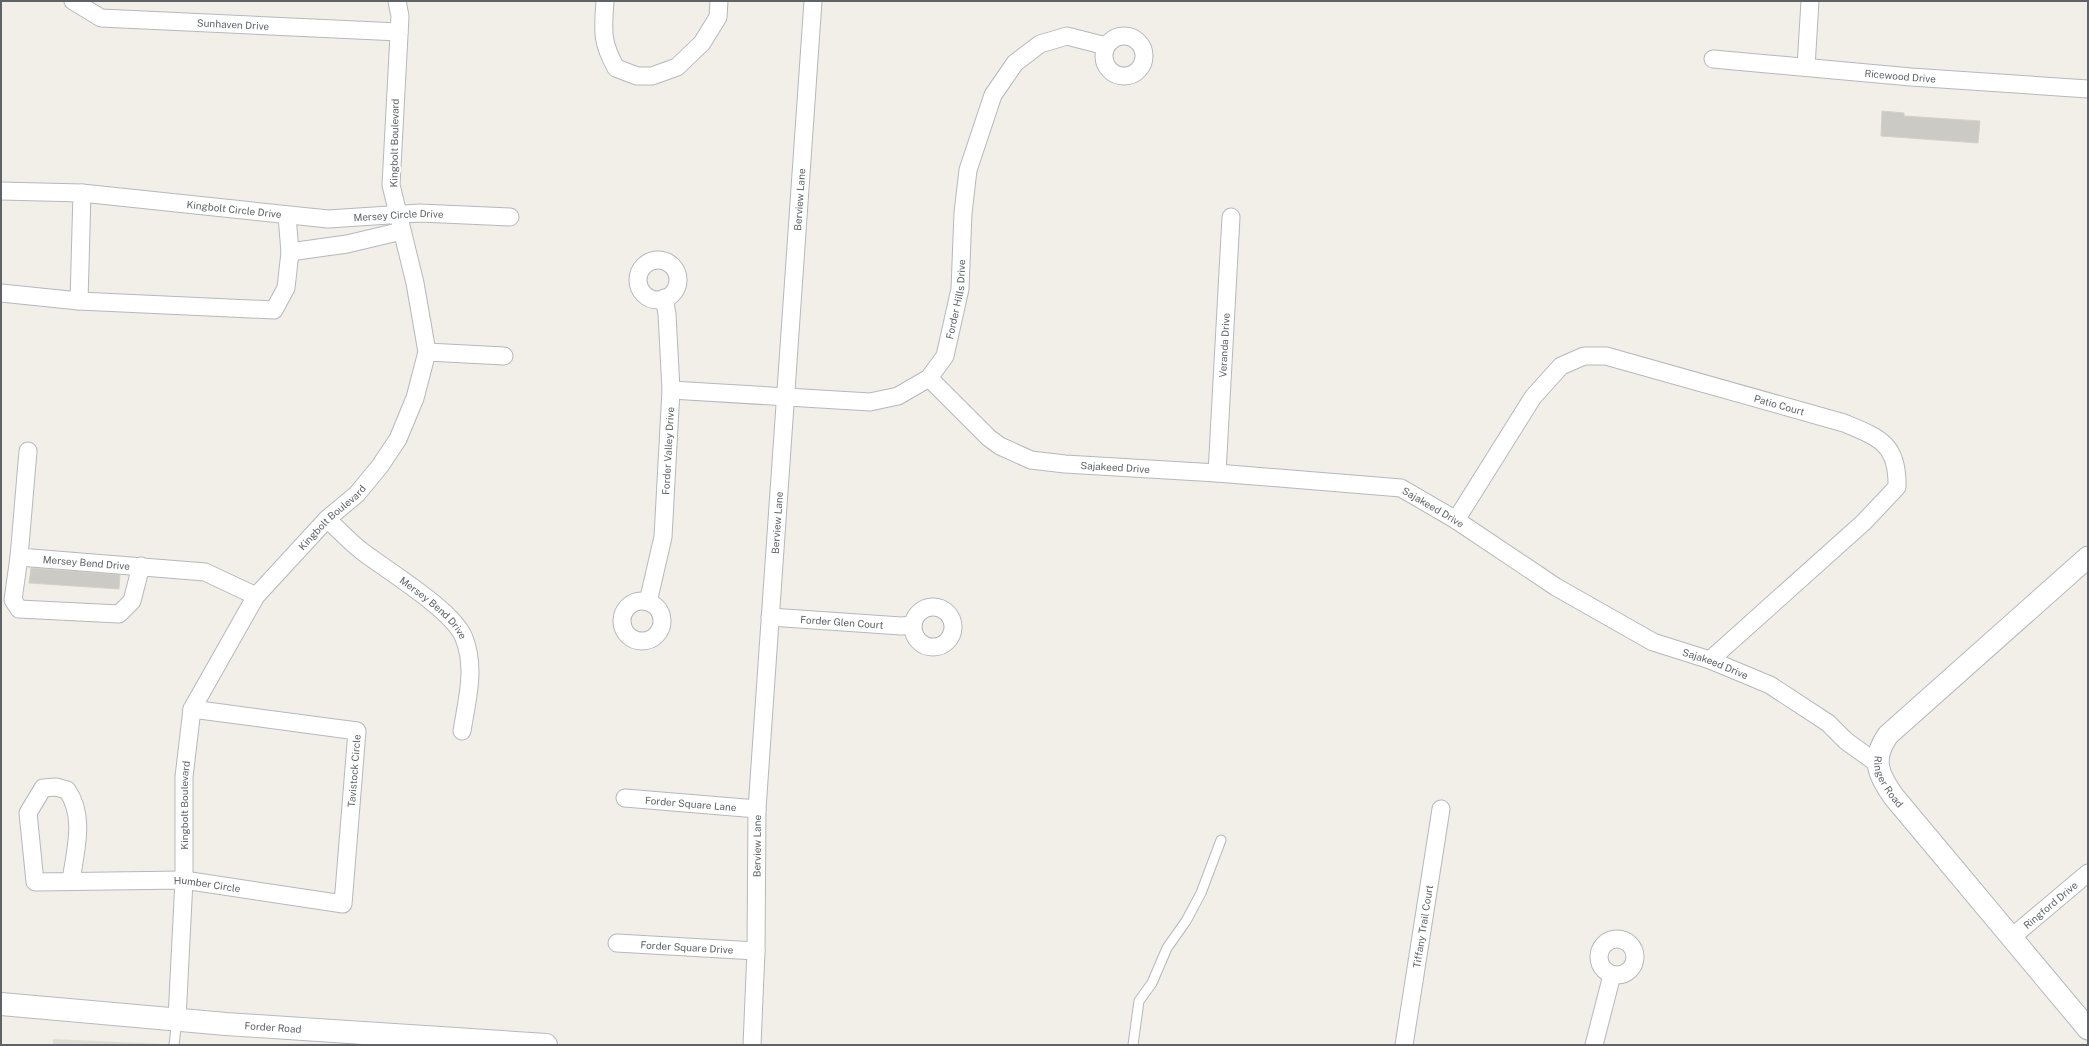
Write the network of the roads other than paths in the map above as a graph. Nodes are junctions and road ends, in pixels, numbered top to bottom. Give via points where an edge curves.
1 (73, 1) edge
2 (397, 1) edge
3 (605, 1) edge
4 (719, 1) edge
5 (813, 1) edge
6 (1810, 1) edge
7 (398, 32) junction
8 (1106, 46) dead end
9 (1713, 59) dead end
10 (1806, 66) junction
11 (2088, 90) edge
12 (1, 191) edge
13 (82, 193) junction
14 (398, 214) junction
15 (287, 216) junction
16 (1231, 216) dead end
17 (510, 217) dead end
18 (402, 231) junction
19 (290, 252) junction
20 (1, 293) edge
21 (664, 298) dead end
22 (79, 301) junction
23 (427, 352) junction
24 (504, 356) dead end
25 (929, 378) junction
26 (671, 390) junction
27 (785, 397) junction
28 (28, 451) dead end
29 (1217, 473) junction
30 (327, 519) junction
31 (1456, 520) junction
32 (19, 557) junction
33 (2088, 557) edge
34 (141, 566) junction
35 (256, 596) junction
36 (648, 602) dead end
37 (770, 617) junction
38 (913, 625) dead end
39 (1710, 660) junction
40 (192, 709) junction
41 (462, 731) dead end
42 (1878, 764) junction
43 (625, 798) dead end
44 (757, 809) junction
45 (1441, 809) dead end
46 (1221, 840) dead end
47 (2088, 873) edge
48 (184, 880) junction
49 (71, 881) junction
50 (343, 904) joint
51 (2012, 937) junction
52 (617, 943) dead end
53 (756, 951) junction
54 (1612, 975) dead end
55 (1, 1004) edge
56 (177, 1019) junction
57 (2088, 1029) edge
58 (431, 1042) edge
59 (510, 1044) edge
60 (174, 1045) edge
61 (546, 1045) edge
62 (752, 1045) edge
63 (1133, 1045) edge
64 (1404, 1045) edge
65 (1594, 1045) edge

1 - 7 street, Sunhaven Drive via 101,18
2 - 7 street, Kingbolt Boulevard via 400,16
3 - 4 street via 602,35 607,53 616,68 638,76 652,76 677,67 702,44 718,17
5 - 27 street, Berview Lane
6 - 10 street
7 - 14 street, Kingbolt Boulevard via 391,185
8 - 25 street, Forder Hills Drive via 1067,36 1040,44 1015,63 993,95 968,170 963,213 960,289 945,356
9 - 10 street, Ricewood Drive
10 - 11 street, Ricewood Drive via 1911,77
12 - 13 street, Kingbolt Circle Drive
13 - 15 street, Kingbolt Circle Drive
13 - 22 street
14 - 15 street, Mersey Circle Drive via 328,219
14 - 17 street, Mersey Circle Drive
14 - 18 street, Kingbolt Boulevard
15 - 19 street, Kingbolt Circle Drive
16 - 29 street, Veranda Drive
18 - 19 street, Mersey Circle Drive via 347,244
18 - 23 street, Kingbolt Boulevard via 415,283
19 - 22 street, Kingbolt Circle Drive via 286,288 274,310
20 - 22 street, Kingbolt Circle Drive
21 - 26 street, Forder Valley Drive
23 - 24 street
23 - 30 street, Kingbolt Boulevard via 415,398 398,438 380,466 357,494
25 - 27 street, Forder Hills Drive via 898,396 870,402
25 - 29 street, Sajakeed Drive via 989,438 1031,460
26 - 27 street, Forder Hills Drive
26 - 36 street, Forder Valley Drive via 663,537
27 - 37 street, Berview Lane
28 - 32 street
29 - 31 street, Sajakeed Drive via 1401,488
30 - 35 street, Kingbolt Boulevard
30 - 41 street, Mersey Bend Drive via 362,551 452,618 464,637 470,659 470,686
31 - 39 street, Sajakeed Drive via 1556,587 1653,642
31 - 39 street, Patio Court via 1533,397 1561,366 1584,356 1606,356 1844,423 1883,442 1894,456 1898,487 1848,536
32 - 34 street, Mersey Bend Drive
32 - 34 street via 14,600 19,609 119,614 132,601
33 - 42 street, Ringer Road via 1888,735 1882,744
34 - 35 street, Mersey Bend Drive via 204,572
35 - 40 street, Kingbolt Boulevard
37 - 38 street, Forder Glen Court
37 - 44 street, Berview Lane
39 - 42 street, Sajakeed Drive via 1770,685 1801,704
40 - 48 street, Kingbolt Boulevard via 184,777
40 - 50 street, Tavistock Circle via 357,731
42 - 51 street, Ringer Road via 1881,778 1894,797
43 - 44 street, Forder Square Lane
44 - 53 street, Berview Lane
45 - 64 street, Tiffany Trail Court
46 - 63 lane via 1201,893 1167,948 1152,983 1139,1001
47 - 51 street, Ringford Drive
48 - 49 street, Humber Circle
48 - 50 street, Humber Circle
48 - 56 street, Kingbolt Boulevard
49 - 49 street, Humber Circle via 35,882 28,813 43,788 56,787 67,790 78,812
51 - 57 street, Ringer Road
52 - 53 street, Forder Square Drive
53 - 62 street, Berview Lane
54 - 65 street
55 - 56 main road, Forder Road
56 - 58 main road, Forder Road
56 - 60 lane
58 - 59 main road, Forder Road
59 - 61 main road, Forder Road

